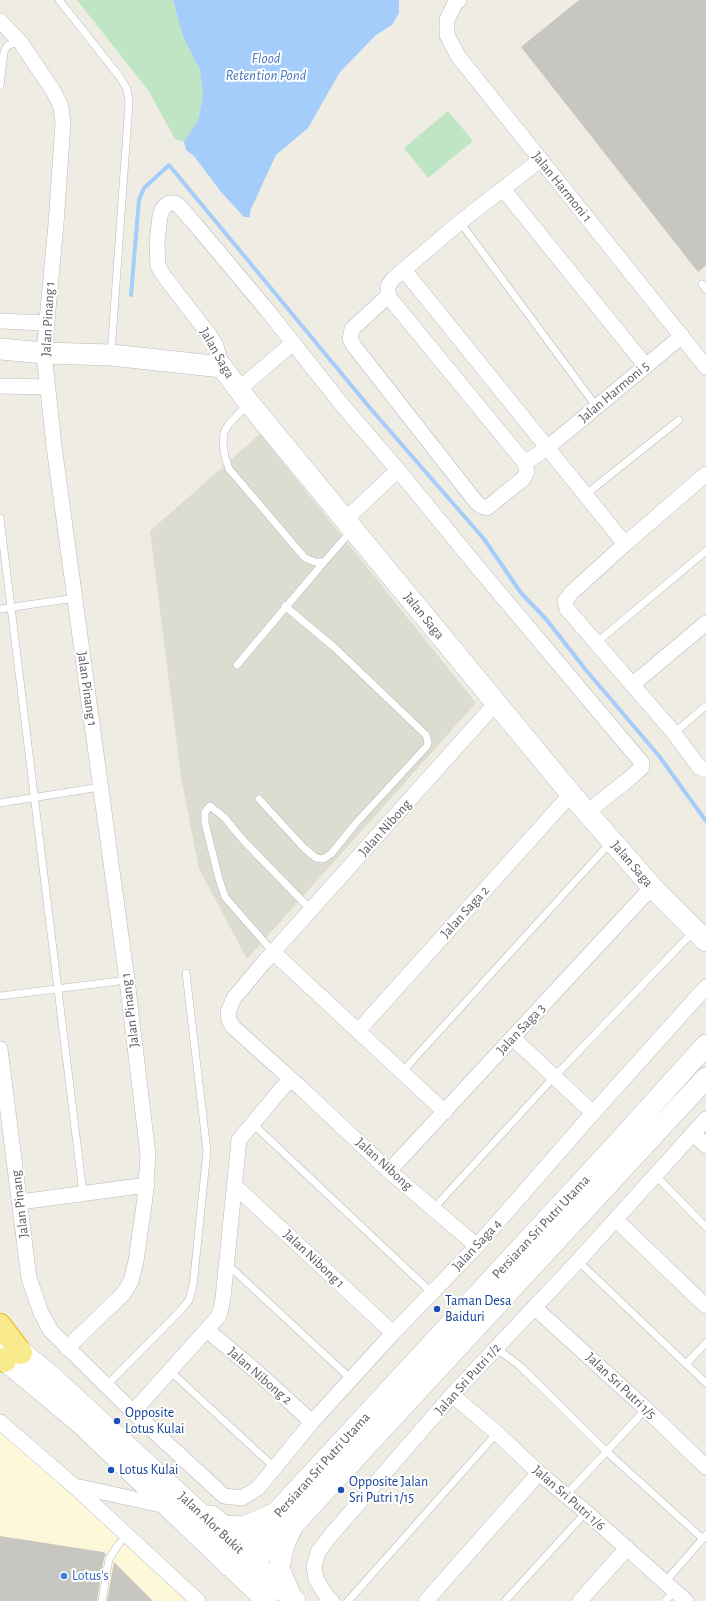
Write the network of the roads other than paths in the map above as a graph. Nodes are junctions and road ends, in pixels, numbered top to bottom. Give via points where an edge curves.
1 (59, 0) edge
2 (455, 2) edge
3 (0, 21) edge
4 (21, 43) junction
5 (0, 86) edge
6 (540, 160) junction
7 (503, 189) junction
8 (460, 222) junction
9 (404, 270) junction
10 (388, 296) junction
11 (0, 321) edge
12 (46, 323) junction
13 (682, 336) junction
14 (293, 343) junction
15 (0, 349) edge
16 (44, 353) junction
17 (110, 354) junction
18 (645, 365) junction
19 (222, 367) junction
20 (706, 367) edge
21 (0, 386) edge
22 (48, 387) junction
23 (244, 396) junction
24 (596, 406) junction
25 (679, 420) dead end
26 (546, 448) junction
27 (524, 463) junction
28 (398, 470) junction
29 (706, 474) edge
30 (585, 495) junction
31 (0, 518) edge
32 (349, 524) junction
33 (624, 544) junction
34 (706, 551) edge
35 (324, 562) junction
36 (75, 598) junction
37 (286, 606) junction
38 (10, 608) junction
39 (0, 609) edge
40 (706, 623) edge
41 (596, 643) junction
42 (237, 665) dead end
43 (632, 686) junction
44 (496, 703) junction
45 (706, 706) edge
46 (674, 733) junction
47 (702, 768) edge
48 (100, 788) junction
49 (571, 794) junction
50 (34, 797) junction
51 (259, 799) dead end
52 (0, 803) edge
53 (586, 812) junction
54 (612, 841) junction
55 (652, 887) junction
56 (311, 910) junction
57 (700, 935) edge
58 (273, 952) junction
59 (186, 973) dead end
60 (127, 980) junction
61 (706, 987) edge
62 (59, 988) junction
63 (0, 996) edge
64 (358, 1031) junction
65 (513, 1038) junction
66 (706, 1045) edge
67 (0, 1049) edge
68 (402, 1072) junction
69 (554, 1077) junction
70 (706, 1078) edge
71 (292, 1081) junction
72 (445, 1112) junction
73 (593, 1113) junction
74 (706, 1119) edge
75 (252, 1124) junction
76 (692, 1133) junction
77 (706, 1146) edge
78 (389, 1171) junction
79 (656, 1176) junction
80 (147, 1185) junction
81 (234, 1185) junction
82 (83, 1193) junction
83 (20, 1202) junction
84 (433, 1209) junction
85 (616, 1220) junction
86 (706, 1227) edge
87 (477, 1246) junction
88 (578, 1261) junction
89 (226, 1264) junction
90 (432, 1293) junction
91 (706, 1306) edge
92 (534, 1307) junction
93 (0, 1324) edge
94 (207, 1330) junction
95 (393, 1332) junction
96 (0, 1334) edge
97 (706, 1343) edge
98 (67, 1348) junction
99 (496, 1348) junction
100 (7, 1357) edge
101 (686, 1364) junction
102 (170, 1371) junction
103 (351, 1379) junction
104 (706, 1383) edge
105 (106, 1386) junction
106 (452, 1395) junction
107 (646, 1409) junction
108 (133, 1412) junction
109 (0, 1422) edge
110 (312, 1422) junction
111 (497, 1433) junction
112 (607, 1452) junction
113 (706, 1467) edge
114 (275, 1468) junction
115 (539, 1472) junction
116 (74, 1486) junction
117 (566, 1495) junction
118 (242, 1498) joint
119 (175, 1502) junction
120 (586, 1512) junction
121 (276, 1513) junction
122 (293, 1525) junction
123 (127, 1535) junction
124 (704, 1537) edge
125 (627, 1548) junction
126 (241, 1564) junction
127 (668, 1591) edge
128 (294, 1600) edge
129 (102, 1601) edge
130 (198, 1601) edge
131 (267, 1601) edge
132 (332, 1601) edge
133 (348, 1601) edge
134 (426, 1601) edge
135 (505, 1601) edge
136 (580, 1601) edge
137 (686, 1601) edge

1 - 17 lane via 127,89 129,103
2 - 6 street, Jalan Harmoni 1 via 447,20 447,34 452,46
3 - 4 street, Jalan Pinang 1
4 - 5 lane via 7,46 4,52
4 - 12 street, Jalan Pinang 1 via 61,106 56,224
6 - 7 street
6 - 13 street, Jalan Harmoni 1
7 - 8 street
7 - 18 street
8 - 9 street
8 - 24 lane
9 - 10 street via 388,286
9 - 26 street
10 - 27 street
10 - 27 street via 352,329 350,339 476,502 487,508 523,479 527,472
11 - 12 street
12 - 16 street, Jalan Pinang 1
13 - 18 street, Jalan Harmoni 5
13 - 20 street, Jalan Harmoni 1
14 - 19 street, Jalan Saga via 179,206 172,202 166,204 162,208 159,223 158,266 210,336
14 - 23 street
14 - 28 street
15 - 16 main road
16 - 17 main road
16 - 22 street, Jalan Pinang 1
17 - 19 main road
18 - 24 street, Jalan Harmoni 5
19 - 23 main road, Jalan Saga
21 - 22 street
22 - 36 street, Jalan Pinang 1
23 - 32 main road, Jalan Saga
23 - 35 lane via 224,432 223,444 229,469 305,558
24 - 26 street, Jalan Harmoni 5
25 - 30 lane
26 - 27 street, Jalan Harmoni 5
26 - 30 street
28 - 32 street
28 - 53 street via 642,763 642,767 629,779
29 - 33 street
30 - 33 street
31 - 38 lane
32 - 35 lane
32 - 44 main road, Jalan Saga
33 - 41 street via 565,601 567,609
34 - 41 lane
35 - 37 lane
36 - 38 lane
36 - 48 street, Jalan Pinang 1
37 - 42 lane
37 - 51 lane via 335,648 426,735 428,743 323,859 316,858 304,848
38 - 39 lane
38 - 50 lane
40 - 43 street
41 - 43 street
43 - 46 street
44 - 49 main road, Jalan Saga
44 - 56 street, Jalan Nibong
45 - 46 lane
46 - 47 street
48 - 50 lane
48 - 60 street, Jalan Pinang 1
49 - 53 main road, Jalan Saga
49 - 64 street, Jalan Saga 2
50 - 52 lane
50 - 62 lane
53 - 54 main road, Jalan Saga
54 - 55 main road, Jalan Saga
54 - 68 lane
55 - 57 main road, Jalan Saga
55 - 65 street, Jalan Saga 3
56 - 58 street, Jalan Nibong
56 - 58 lane via 242,840 224,817 210,806 205,812 205,823 225,897
57 - 69 lane
58 - 64 street
58 - 71 street, Jalan Nibong via 234,998 228,1012 229,1020 233,1027
59 - 105 lane via 207,1151 193,1286 189,1300 181,1310
60 - 62 lane
60 - 80 street, Jalan Pinang 1 via 148,1155
61 - 73 street, Jalan Saga 4
62 - 63 lane
62 - 82 lane
64 - 68 street
65 - 69 street
65 - 72 street, Jalan Saga 3
66 - 121 main road, Persiaran Sri Putri Utama
67 - 83 street, Jalan Pinang
68 - 72 street
69 - 73 street
69 - 84 lane
70 - 122 main road, Persiaran Sri Putri Utama
71 - 75 street via 283,1087
71 - 78 street, Jalan Nibong
72 - 78 street, Jalan Saga 3
73 - 87 street, Jalan Saga 4
74 - 76 street, Jalan Sri Putri 1/2
75 - 81 street via 239,1140
75 - 90 lane
76 - 77 street
76 - 79 street, Jalan Sri Putri 1/2
78 - 84 street, Jalan Nibong
79 - 85 street, Jalan Sri Putri 1/2
79 - 86 lane
80 - 82 street
80 - 98 street, Jalan Pinang 1 via 131,1281 123,1294
81 - 89 street
81 - 95 street, Jalan Nibong 1
82 - 83 street
83 - 98 street, Jalan Pinang via 28,1278 51,1332
84 - 87 street, Jalan Nibong
85 - 88 street, Jalan Sri Putri 1/2
85 - 91 street
87 - 90 street, Jalan Saga 4
88 - 92 street, Jalan Sri Putri 1/2
88 - 101 lane
89 - 94 street via 221,1309
89 - 103 lane
90 - 95 street, Jalan Saga 4
92 - 99 street, Jalan Sri Putri 1/2
92 - 107 street, Jalan Sri Putri 1/5
93 - 100 highway
94 - 102 street
94 - 110 street, Jalan Nibong 2
95 - 103 street, Jalan Saga 4
96 - 100 main road, Jalan Alor Bukit
97 - 101 lane
98 - 105 street, Jalan Pinang
99 - 106 street, Jalan Sri Putri 1/2
99 - 112 lane via 520,1366
100 - 119 main road, Jalan Alor Bukit via 79,1422
101 - 104 lane
102 - 108 street
102 - 114 lane
103 - 110 street, Jalan Saga 4
105 - 108 street, Jalan Pinang
106 - 111 street, Jalan Sri Putri 1/6
106 - 132 street, Jalan Sri Putri 1/2 via 318,1552 314,1566 316,1579
107 - 112 lane
107 - 113 street, Jalan Sri Putri 1/5
108 - 118 street, Jalan Pinang via 224,1496
109 - 116 street
110 - 114 street, Jalan Saga 4
111 - 115 street, Jalan Sri Putri 1/6
111 - 133 lane
112 - 117 lane
112 - 124 lane
114 - 118 street, Jalan Saga 4 via 258,1488
115 - 117 street, Jalan Sri Putri 1/6
115 - 134 street
116 - 119 street
116 - 123 street
117 - 120 street, Jalan Sri Putri 1/6
119 - 121 main road via 224,1526 244,1527
119 - 126 main road, Jalan Alor Bukit
120 - 125 street, Jalan Sri Putri 1/6
120 - 135 lane
121 - 126 main road, Persiaran Sri Putri Utama
122 - 126 main road, Persiaran Sri Putri Utama
122 - 128 main road via 283,1547 279,1570
123 - 129 lane via 109,1560
123 - 130 street
124 - 127 lane
125 - 127 street, Jalan Sri Putri 1/6
125 - 136 street
126 - 128 main road, Jalan Alor Bukit
126 - 131 main road, Jalan Alor Bukit
127 - 137 street, Jalan Sri Putri 1/6

